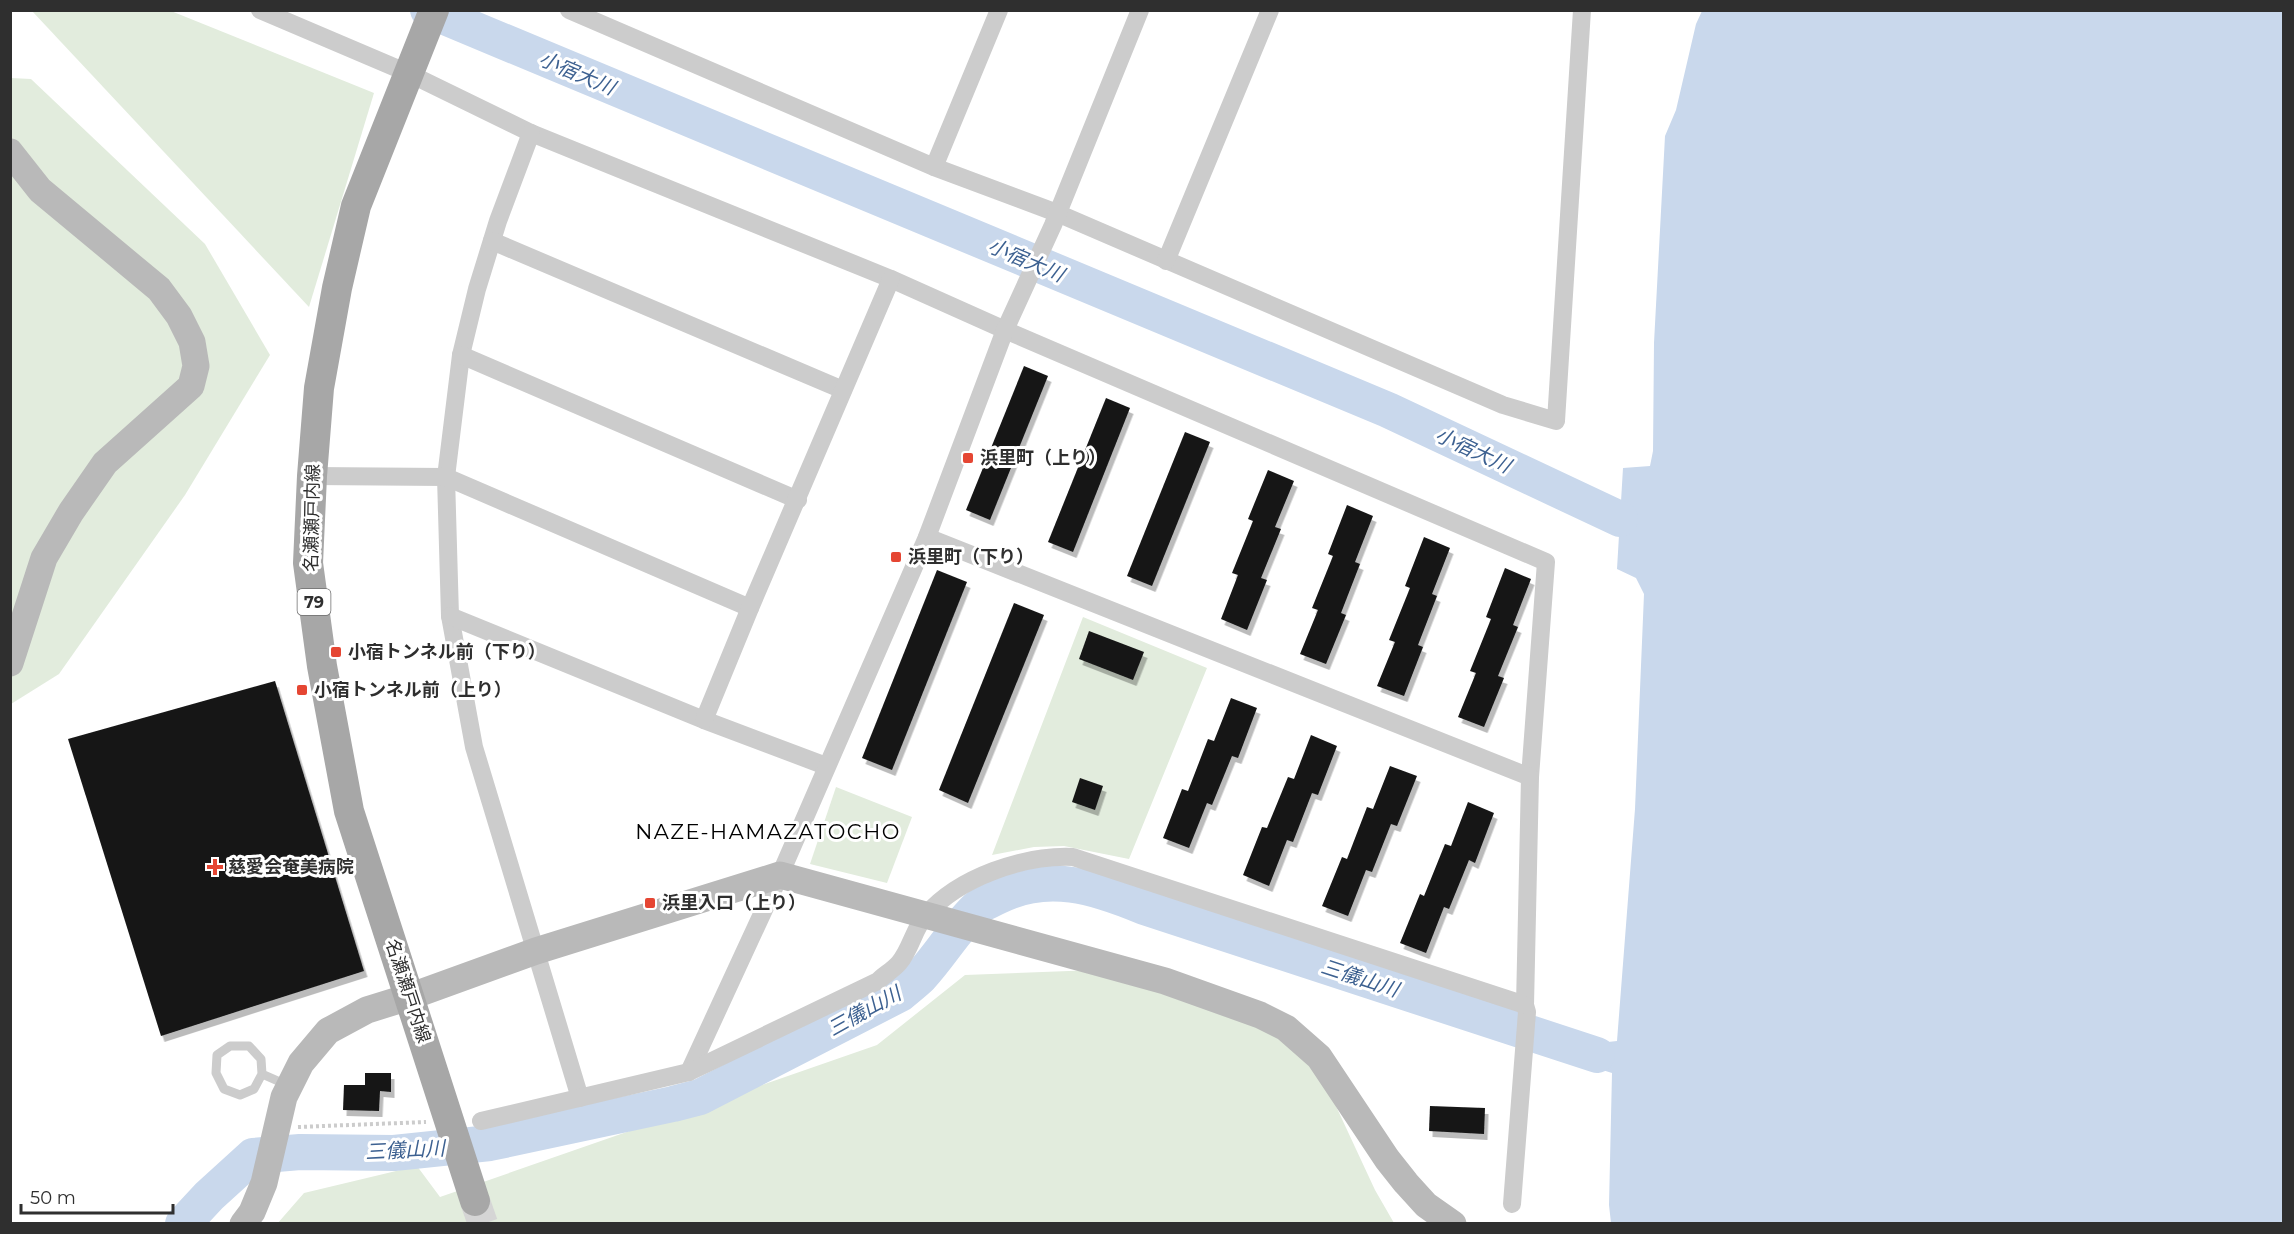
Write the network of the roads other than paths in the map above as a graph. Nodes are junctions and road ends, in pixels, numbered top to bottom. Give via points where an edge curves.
1 (260, 10) edge
2 (434, 10) edge
3 (999, 10) edge
4 (1140, 10) edge
5 (1270, 10) edge
6 (1581, 11) edge
7 (578, 12) edge
8 (408, 73) junction
9 (531, 134) junction
10 (10, 152) edge
11 (934, 167) junction
12 (1055, 219) junction
13 (492, 242) junction
14 (1166, 261) junction
15 (891, 279) junction
16 (1009, 324) junction
17 (461, 355) junction
18 (843, 390) junction
19 (312, 476) junction
20 (446, 477) junction
21 (798, 500) junction
22 (927, 537) junction
23 (750, 608) junction
24 (450, 616) junction
25 (10, 663) edge
26 (704, 720) junction
27 (826, 766) junction
28 (1530, 777) junction
29 (780, 875) junction
30 (930, 916) junction
31 (536, 951) junction
32 (409, 997) junction
33 (1526, 1009) junction
34 (689, 1072) junction
35 (262, 1074) junction
36 (289, 1086) junction
37 (580, 1098) junction
38 (481, 1121) dead end
39 (475, 1201) tunnel mouth
40 (1512, 1204) dead end
41 (243, 1224) edge
42 (1453, 1224) edge

1 - 8 street
2 - 8 main road, 名瀬瀬戸内線 / 79
3 - 11 street
4 - 12 street
5 - 14 street
6 - 14 street via 1556,421 1503,405
7 - 11 street
8 - 9 street
8 - 19 main road, 名瀬瀬戸内線 / 79 via 356,206 319,388
9 - 13 street
9 - 15 street
10 - 25 street via 40,190 159,290 192,342 196,366 191,386 105,463 71,512 44,558
11 - 12 street
12 - 14 street
12 - 16 street
13 - 17 street
13 - 18 street
15 - 16 street
15 - 18 street
16 - 22 street
16 - 28 street via 1546,562
17 - 20 street
17 - 21 street
18 - 21 street
19 - 20 street
19 - 32 main road, 名瀬瀬戸内線 / 79 via 309,563 322,666 350,811
20 - 23 street
20 - 24 street
21 - 23 street
22 - 27 street
22 - 28 street
23 - 26 street
24 - 26 street
24 - 31 street via 474,747
26 - 27 street
27 - 29 street
28 - 33 street
29 - 30 street
29 - 31 street
29 - 34 street
30 - 33 street via 957,889 997,869 1052,856 1073,857
30 - 34 street via 899,963 878,981
30 - 42 street via 1165,981 1287,1028 1319,1057 1406,1183 1426,1205
31 - 32 street
31 - 37 street
32 - 36 street via 367,1010 328,1031 301,1063
32 - 39 main road, 名瀬瀬戸内線 / 79
33 - 40 street
34 - 37 street
35 - 35 lane via 261,1059 249,1046 230,1046 217,1055 216,1073 224,1089 240,1095 254,1089
35 - 36 lane
36 - 41 street via 264,1183
37 - 38 street

